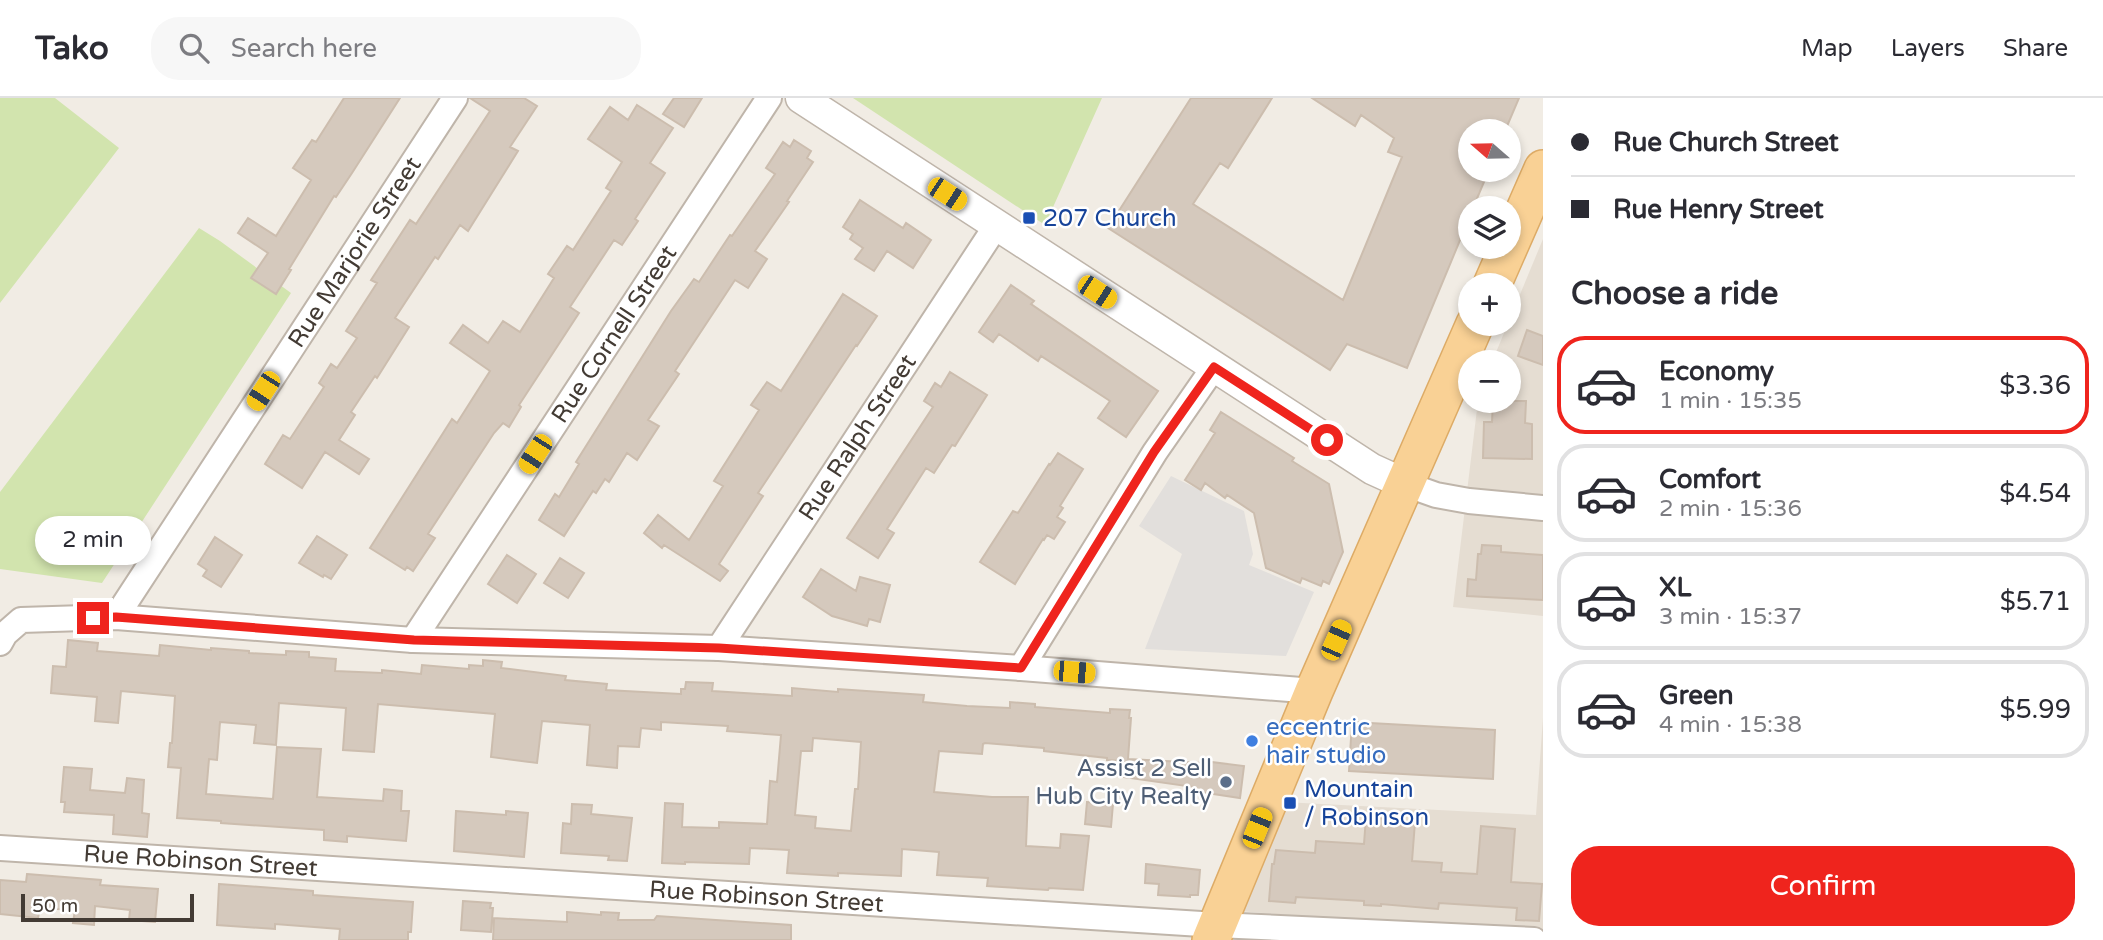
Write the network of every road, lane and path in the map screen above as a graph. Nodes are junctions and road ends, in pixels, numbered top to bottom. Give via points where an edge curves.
1 (455, 98) edge
2 (769, 98) edge
3 (801, 98) edge
4 (1542, 170) edge
5 (996, 226) junction
6 (1497, 273) edge
7 (1470, 336) edge
8 (1214, 367) junction
9 (1405, 484) junction
10 (1543, 508) edge
11 (116, 617) junction
12 (414, 640) junction
13 (0, 643) edge
14 (719, 648) junction
15 (1021, 668) junction
16 (1314, 691) junction
17 (0, 848) edge
18 (1214, 933) edge
19 (1534, 940) edge

1 - 11 street, Rue Marjorie Street
2 - 12 street, Rue Cornell Street
3 - 5 street
4 - 6 main road
5 - 8 street
5 - 14 street, Rue Ralph Street
7 - 9 main road
8 - 9 street via 1373,469
8 - 15 street via 1154,452
9 - 10 street via 1469,501
9 - 16 main road
11 - 12 street
11 - 13 street via 21,620
12 - 14 street
14 - 15 street
15 - 16 street
16 - 18 main road
17 - 18 street, Rue Robinson Street
18 - 19 street, Rue Robinson Street

